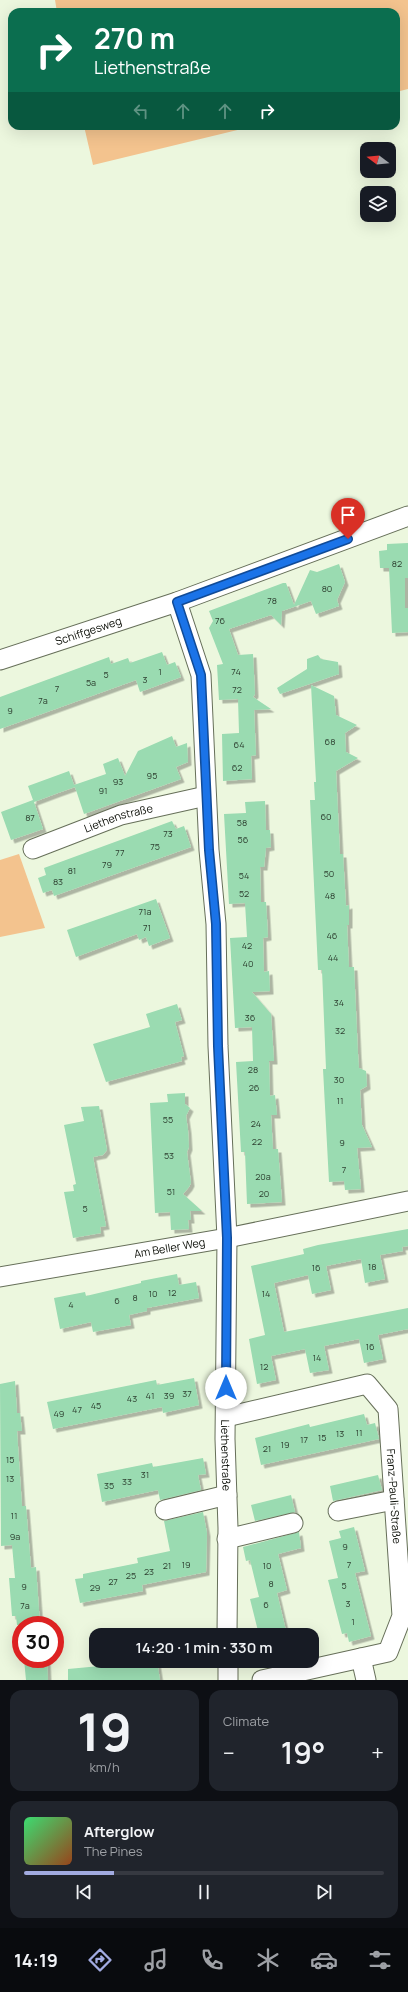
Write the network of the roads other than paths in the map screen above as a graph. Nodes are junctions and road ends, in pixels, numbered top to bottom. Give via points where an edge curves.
1 (408, 516) edge
2 (177, 602) junction
3 (0, 660) edge
4 (206, 796) junction
5 (33, 849) dead end
6 (408, 1201) edge
7 (227, 1238) junction
8 (0, 1277) edge
9 (226, 1417) junction
10 (227, 1495) junction
11 (394, 1500) junction
12 (165, 1510) dead end
13 (338, 1510) dead end
14 (293, 1524) dead end
15 (228, 1539) junction
16 (227, 1628) edge
17 (361, 1658) junction
18 (228, 1668) edge
19 (228, 1680) edge
20 (262, 1680) edge
21 (366, 1680) edge

1 - 2 street
2 - 3 street, Schiffgesweg
2 - 4 street, Liethenstraße via 201,675
4 - 5 street, Liethenstraße via 121,815
4 - 7 street, Liethenstraße via 216,924 218,1046
6 - 7 street, Am Beller Weg
7 - 8 street, Am Beller Weg
7 - 9 street, Liethenstraße
9 - 10 street, Liethenstraße
9 - 11 street, Franz-Pauli-Straße via 367,1384 388,1409
10 - 12 street
10 - 15 street, Liethenstraße
11 - 13 street
11 - 17 street, Franz-Pauli-Straße via 402,1616 388,1652
14 - 15 street
15 - 16 street, Liethenstraße
17 - 20 street, Franz-Pauli-Straße
17 - 21 street
18 - 19 street

